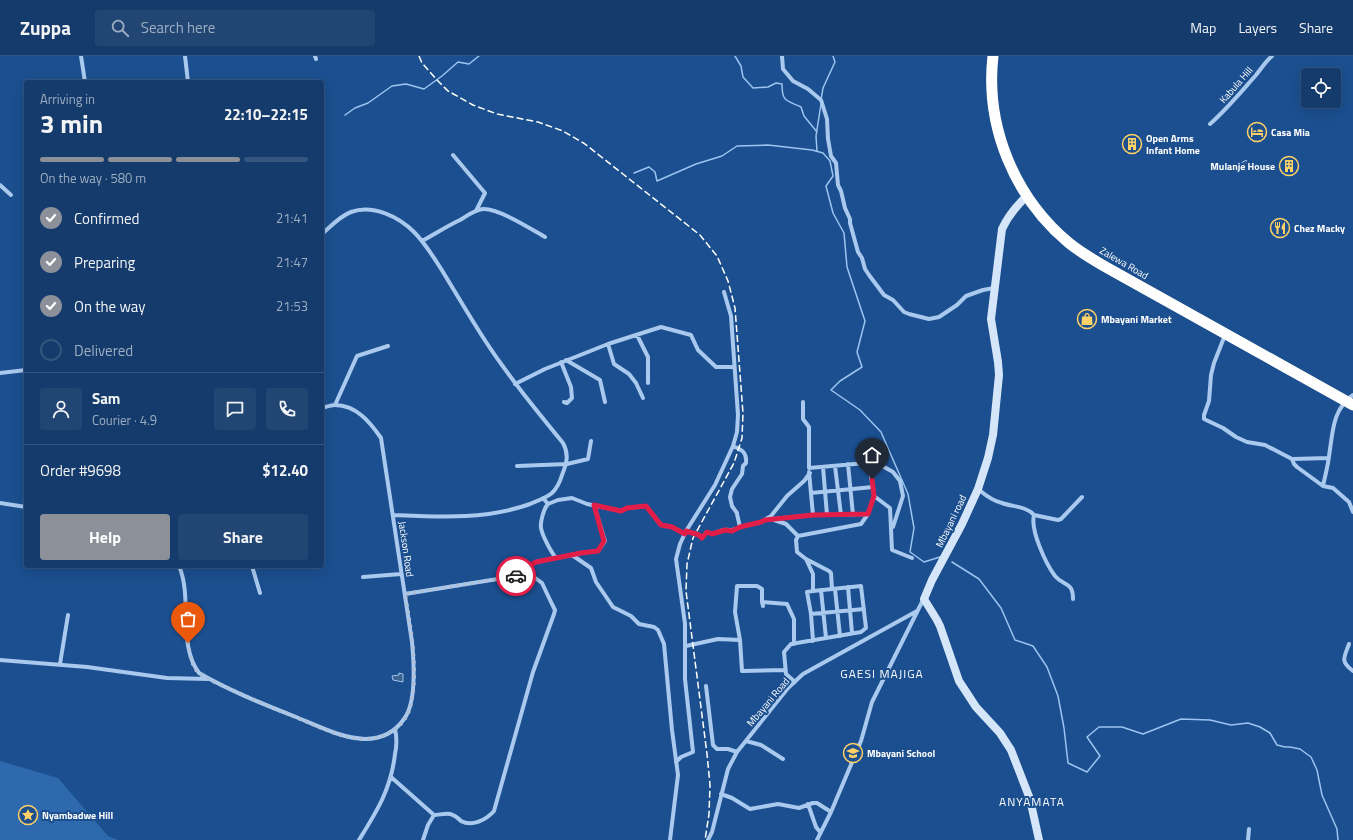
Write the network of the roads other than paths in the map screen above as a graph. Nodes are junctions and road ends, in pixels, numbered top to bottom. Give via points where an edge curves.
1 (81, 56) edge
2 (185, 56) edge
3 (782, 56) edge
4 (993, 56) edge
5 (1272, 56) edge
6 (85, 80) edge
7 (188, 80) edge
8 (1210, 124) dead end
9 (453, 155) dead end
10 (0, 185) edge
11 (11, 196) dead end
12 (1027, 196) junction
13 (476, 211) junction
14 (324, 232) edge
15 (545, 237) dead end
16 (422, 242) junction
17 (995, 288) junction
18 (724, 292) dead end
19 (1226, 333) junction
20 (637, 335) junction
21 (608, 344) junction
22 (388, 346) dead end
23 (566, 360) junction
24 (561, 362) junction
25 (734, 367) junction
26 (24, 370) edge
27 (0, 373) edge
28 (648, 383) dead end
29 (515, 384) junction
30 (643, 398) dead end
31 (1350, 400) edge
32 (564, 402) dead end
33 (605, 402) dead end
34 (803, 402) dead end
35 (335, 405) junction
36 (324, 408) edge
37 (591, 441) dead end
38 (733, 446) junction
39 (1329, 458) junction
40 (1292, 459) junction
41 (866, 463) junction
42 (567, 464) junction
43 (848, 464) junction
44 (517, 466) dead end
45 (835, 466) junction
46 (823, 467) junction
47 (809, 471) junction
48 (1323, 486) junction
49 (873, 487) junction
50 (850, 489) junction
51 (978, 489) junction
52 (838, 490) junction
53 (825, 491) junction
54 (811, 493) junction
55 (874, 496) junction
56 (1082, 497) dead end
57 (543, 498) junction
58 (0, 503) edge
59 (548, 504) junction
60 (594, 505) junction
61 (24, 507) edge
62 (1353, 512) edge
63 (868, 514) junction
64 (393, 515) junction
65 (813, 515) junction
66 (827, 515) junction
67 (841, 515) junction
68 (853, 515) junction
69 (1034, 515) junction
70 (773, 519) junction
71 (765, 520) junction
72 (740, 527) junction
73 (892, 529) junction
74 (686, 532) junction
75 (798, 536) junction
76 (572, 555) junction
77 (556, 558) junction
78 (912, 558) dead end
79 (806, 559) junction
80 (180, 568) edge
81 (253, 568) edge
82 (402, 574) junction
83 (522, 575) junction
84 (363, 577) dead end
85 (848, 587) junction
86 (833, 589) junction
87 (821, 590) junction
88 (813, 591) junction
89 (260, 593) dead end
90 (405, 594) junction
91 (1073, 598) dead end
92 (924, 599) junction
93 (864, 609) junction
94 (850, 610) junction
95 (837, 611) junction
96 (917, 611) junction
97 (824, 612) junction
98 (811, 614) junction
99 (68, 615) dead end
100 (852, 633) junction
101 (840, 636) junction
102 (826, 638) junction
103 (740, 640) junction
104 (813, 641) junction
105 (794, 644) junction
106 (1349, 644) dead end
107 (686, 646) junction
108 (0, 660) edge
109 (60, 664) junction
110 (785, 670) junction
111 (1353, 671) edge
112 (209, 679) junction
113 (795, 682) junction
114 (706, 686) dead end
115 (395, 729) junction
116 (746, 741) junction
117 (737, 752) junction
118 (783, 760) dead end
119 (676, 762) junction
120 (392, 777) junction
121 (721, 794) junction
122 (808, 804) junction
123 (831, 812) junction
124 (434, 815) junction
125 (1249, 829) dead end
126 (820, 832) junction
127 (359, 840) edge
128 (422, 840) edge
129 (670, 840) edge
130 (708, 840) edge
131 (817, 840) edge
132 (1039, 840) edge
133 (1248, 840) edge

1 - 6 street
2 - 7 street
3 - 17 street via 782,70 793,81 821,100 827,119 831,156 837,167 838,185 858,252 869,275 884,295 893,300 904,312 929,319 939,317 966,296
4 - 12 highway, Zalewa Road via 991,88 1000,141 1011,169
5 - 8 street, Kabula Hill
9 - 13 street via 485,193
10 - 11 street
12 - 17 street, Mbayani road via 1017,205 1002,229
12 - 19 highway, Zalewa Road via 1045,220 1069,243 1104,266
13 - 15 street via 484,209 498,213
13 - 16 street
14 - 16 street via 350,212 362,209 378,211 392,217 407,226
16 - 29 street
17 - 51 street, Mbayani road via 991,319 998,375 993,435
18 - 25 street via 731,316
19 - 31 highway, Zalewa Road
19 - 40 street via 1214,363 1204,419 1247,442 1266,445
20 - 21 street
20 - 25 street via 661,327 691,335 698,350 716,366
20 - 28 street via 648,357
21 - 23 street
21 - 30 street via 614,364 629,374
22 - 35 street via 357,356
23 - 24 street
23 - 33 street via 600,380
24 - 29 street
24 - 32 street via 571,387 572,398 567,403
25 - 38 street via 738,416
26 - 27 street
29 - 42 street via 563,443
31 - 39 street via 1340,408 1334,421
34 - 47 street via 803,419 809,427
35 - 36 street, Jackson Road
35 - 64 street, Jackson Road via 362,414 381,438
37 - 42 street via 588,459
38 - 72 street via 746,454 742,474 732,488 730,497
38 - 74 street via 715,485
39 - 40 street
39 - 48 street
40 - 48 street via 1297,467
41 - 43 street
41 - 49 street
41 - 73 street via 878,463 893,472 900,481 903,496
42 - 44 street
42 - 57 street via 557,487
43 - 45 street
43 - 50 street
45 - 46 street
45 - 52 street
46 - 47 street
46 - 53 street
47 - 54 street
47 - 71 street via 804,482
48 - 62 street via 1333,488 1348,502
49 - 50 street
49 - 55 street
50 - 52 street
50 - 68 street
51 - 69 street via 992,500 1028,510
51 - 92 street, Mbayani road
52 - 53 street
52 - 67 street
53 - 54 street
53 - 66 street
54 - 65 street
55 - 63 street
55 - 73 street via 890,508
56 - 69 street via 1061,519
57 - 59 street
57 - 64 street via 515,509 472,516
58 - 61 street
59 - 60 street via 572,498
59 - 77 street via 544,508 541,528
60 - 74 street via 621,511 646,506 661,525
60 - 76 street via 604,541 598,551
63 - 68 street
63 - 75 street via 862,524
64 - 82 street, Jackson Road
65 - 66 street
65 - 70 street
66 - 67 street
67 - 68 street
69 - 91 street via 1033,525 1046,560 1056,577 1069,585
70 - 71 street
70 - 75 street via 786,524
71 - 72 street
72 - 74 street via 717,534 707,532 702,538
73 - 78 street via 892,550
74 - 107 street via 676,559 684,610
75 - 79 street via 797,552
76 - 77 street
76 - 119 street via 591,568 596,582 613,607 631,616 639,624 654,627 661,634
77 - 83 street via 536,562
79 - 86 street via 831,573
79 - 88 street via 813,574
80 - 112 street via 184,584 186,627 191,658 199,673
81 - 89 street
82 - 84 street
82 - 90 street, Jackson Road
83 - 90 street
83 - 124 street via 534,577 542,583 554,614 533,672 494,811 474,823 462,821 450,814
85 - 86 street
85 - 93 street via 861,586
85 - 94 street
86 - 87 street
86 - 95 street
87 - 88 street
87 - 97 street
88 - 98 street via 807,592
90 - 115 street, Jackson Road via 412,642 413,685 409,711
92 - 96 street, Mbayani road
92 - 132 street via 937,620 959,681 976,707 1000,733 1011,750 1030,799
93 - 94 street
93 - 100 street via 866,628 861,632
94 - 95 street
94 - 100 street
95 - 97 street
95 - 101 street
96 - 113 street, Mbayani Road via 802,674
96 - 123 street, Mbayani road via 872,702 861,741
97 - 98 street
97 - 102 street
98 - 104 street
99 - 109 street
100 - 101 street
101 - 102 street
102 - 104 street
103 - 105 street via 735,612 737,586 757,586 762,589 763,604 787,604 794,619
103 - 107 street via 718,639
103 - 110 street via 742,671
104 - 105 street
105 - 110 street via 784,652
106 - 111 street via 1344,658 1345,665
107 - 119 street via 685,679 693,752
108 - 109 street
109 - 112 street via 168,678
110 - 113 street
112 - 115 street via 268,706 346,736 373,738
113 - 116 street, Mbayani Road
114 - 117 street via 713,745 718,749
115 - 120 street via 397,741
116 - 117 street, Mbayani Road
116 - 118 street via 761,745
117 - 121 street, Mbayani Road via 728,769
119 - 129 street via 678,775
120 - 124 street
120 - 127 street via 384,797
121 - 122 street via 750,809 778,804 799,808
121 - 130 street, Mbayani Road
122 - 123 street via 817,803
122 - 126 street
123 - 126 street, Mbayani road
124 - 128 street
125 - 133 street
126 - 131 street, Mbayani road

